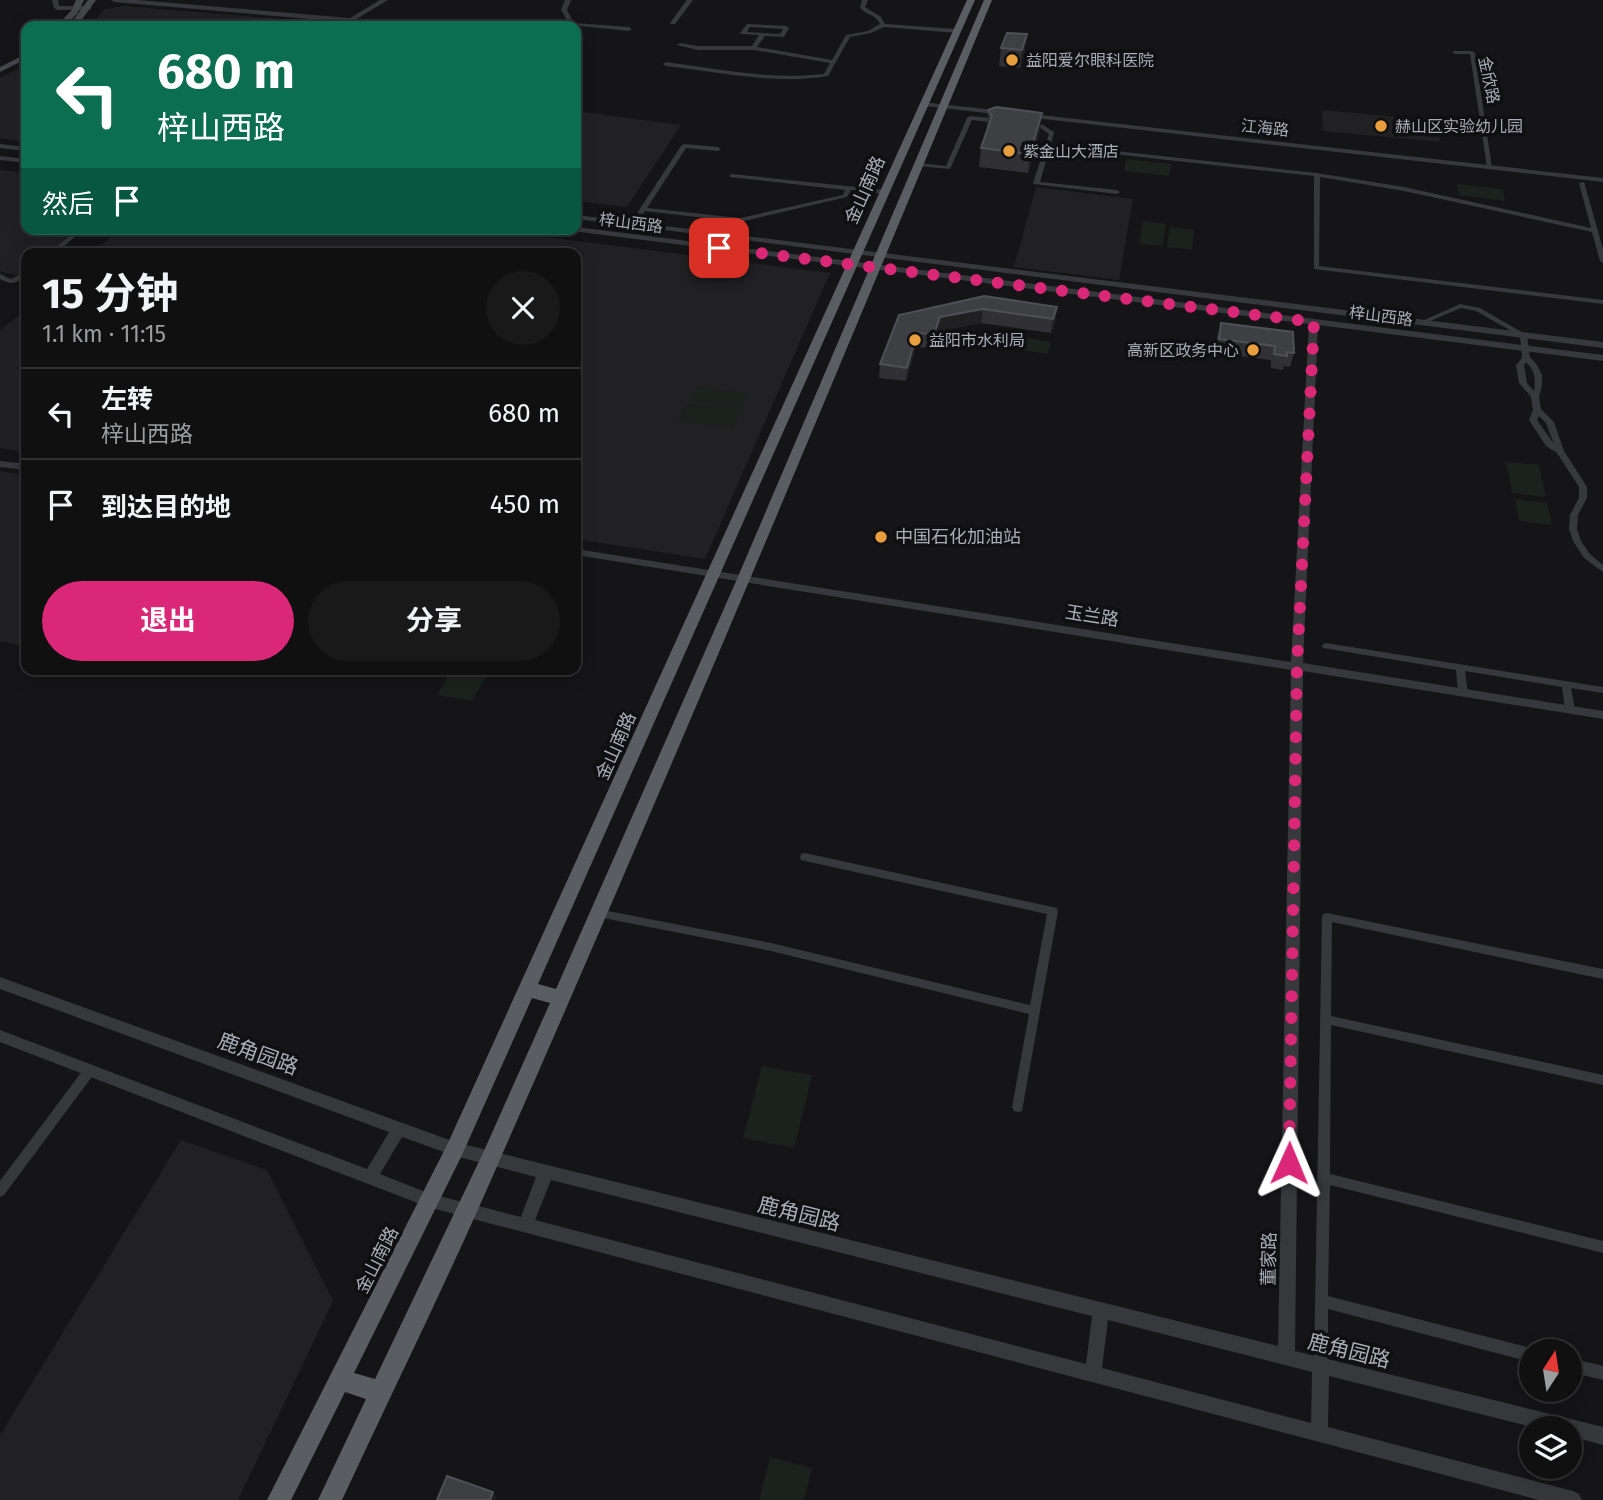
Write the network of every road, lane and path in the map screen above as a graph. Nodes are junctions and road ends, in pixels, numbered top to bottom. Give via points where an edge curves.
1 (55, 0) edge
2 (80, 0) edge
3 (114, 0) edge
4 (385, 0) edge
5 (568, 0) edge
6 (690, 0) edge
7 (865, 0) edge
8 (971, 0) edge
9 (988, 0) edge
10 (90, 4) edge
11 (76, 9) junction
12 (349, 20) joint
13 (65, 21) edge
14 (77, 21) edge
15 (570, 21) edge
16 (673, 23) dead end
17 (581, 25) edge
18 (883, 25) junction
19 (629, 29) dead end
20 (957, 32) junction
21 (762, 34) junction
22 (681, 44) dead end
23 (754, 48) junction
24 (21, 51) edge
25 (1455, 52) dead end
26 (21, 59) edge
27 (0, 62) edge
28 (833, 62) junction
29 (666, 64) dead end
30 (0, 70) edge
31 (925, 104) junction
32 (944, 106) junction
33 (1006, 122) edge
34 (1017, 123) edge
35 (1048, 145) junction
36 (0, 146) edge
37 (21, 148) edge
38 (718, 149) dead end
39 (0, 158) edge
40 (21, 160) edge
41 (919, 165) junction
42 (1490, 167) junction
43 (1317, 175) junction
44 (732, 176) dead end
45 (1603, 180) edge
46 (1582, 183) dead end
47 (849, 188) junction
48 (885, 192) junction
49 (1117, 192) dead end
50 (643, 209) junction
51 (581, 217) edge
52 (633, 224) junction
53 (581, 230) edge
54 (1595, 231) junction
55 (74, 235) edge
56 (726, 236) junction
57 (58, 248) edge
58 (719, 248) junction
59 (855, 258) junction
60 (878, 261) junction
61 (1603, 261) edge
62 (0, 276) edge
63 (21, 277) edge
64 (1467, 287) junction
65 (1603, 302) edge
66 (1460, 306) junction
67 (1478, 309) junction
68 (1314, 322) junction
69 (1423, 322) junction
70 (1523, 335) junction
71 (1603, 345) edge
72 (1525, 353) junction
73 (1603, 358) edge
74 (1535, 397) junction
75 (1537, 410) junction
76 (1560, 452) junction
77 (0, 464) edge
78 (21, 466) edge
79 (581, 553) edge
80 (1603, 569) edge
81 (714, 574) junction
82 (744, 579) junction
83 (1326, 646) dead end
84 (1297, 666) junction
85 (1460, 667) junction
86 (666, 682) junction
87 (1566, 684) junction
88 (697, 688) junction
89 (1603, 690) edge
90 (1463, 692) junction
91 (1570, 709) junction
92 (1603, 715) edge
93 (805, 857) dead end
94 (598, 913) junction
95 (1603, 974) edge
96 (0, 983) edge
97 (527, 989) junction
98 (561, 998) junction
99 (1035, 1011) junction
100 (1325, 1019) junction
101 (0, 1036) edge
102 (90, 1070) junction
103 (1603, 1080) edge
104 (1018, 1107) dead end
105 (399, 1128) junction
106 (455, 1149) junction
107 (491, 1158) junction
108 (546, 1172) junction
109 (370, 1178) junction
110 (1323, 1178) junction
111 (0, 1191) edge
112 (428, 1200) junction
113 (466, 1210) junction
114 (525, 1226) junction
115 (1603, 1247) edge
116 (1322, 1301) junction
117 (1101, 1311) junction
118 (1519, 1352) edge
119 (1286, 1356) junction
120 (1321, 1366) junction
121 (1582, 1368) edge
122 (1603, 1373) edge
123 (1093, 1374) junction
124 (339, 1379) junction
125 (381, 1392) junction
126 (1319, 1434) junction
127 (1603, 1436) edge
128 (279, 1500) edge
129 (330, 1500) edge
130 (1573, 1500) edge

1 - 11 street via 57,8
2 - 11 main road
3 - 12 street
4 - 12 street
5 - 15 street via 564,10
6 - 16 street
7 - 18 street via 864,10
8 - 20 highway, 金山南路
9 - 32 highway
10 - 11 street
10 - 14 main road
11 - 13 main road
17 - 19 street
18 - 20 street
18 - 28 street via 848,36
20 - 31 highway, 金山南路
21 - 21 street via 782,36 786,28 748,25 743,33
21 - 23 street
22 - 23 street
23 - 28 street
24 - 27 main road
25 - 42 street, 金欣路 via 1472,53
26 - 30 main road
28 - 29 street via 826,75 802,77
31 - 32 street, 江海路
31 - 48 highway, 金山南路
32 - 41 highway
32 - 42 street, 江海路
33 - 41 street via 970,118 948,168
34 - 35 street via 1050,129
35 - 43 street
35 - 49 street via 1037,183
36 - 37 street
38 - 50 street via 684,146
39 - 40 street
41 - 60 highway
42 - 45 street, 江海路
43 - 54 street
43 - 64 street via 1316,268
44 - 47 street
46 - 54 street
47 - 48 street
47 - 50 street via 845,196 740,220
48 - 59 highway, 金山南路
50 - 52 street
51 - 52 street, 梓山西路
52 - 56 street, 梓山西路
53 - 58 street, 梓山西路
54 - 61 street
55 - 57 street
56 - 58 street
56 - 59 street, 梓山西路
58 - 59 street, 梓山西路
59 - 60 street, 梓山西路
59 - 81 highway, 金山南路
60 - 68 street, 梓山西路
60 - 69 street, 梓山西路
60 - 82 highway
62 - 63 street via 11,282
64 - 65 street
64 - 66 street
64 - 67 street
66 - 67 street
66 - 69 street
67 - 70 street
68 - 72 street, 梓山西路
68 - 84 street, 董家路
69 - 70 street, 梓山西路
70 - 71 street, 梓山西路
70 - 72 street
72 - 73 street, 梓山西路
72 - 74 street via 1536,367 1540,385
72 - 74 street via 1520,365 1523,383
74 - 75 street
75 - 76 street via 1550,422
75 - 76 street via 1533,420
76 - 80 street via 1583,487 1574,515 1577,541
77 - 78 street
79 - 81 street, 玉兰路
81 - 82 street, 玉兰路
81 - 86 highway, 金山南路
82 - 84 street, 玉兰路
82 - 88 highway
83 - 85 street
84 - 90 street, 玉兰路
84 - 119 street, 董家路
85 - 87 street
85 - 90 street
86 - 88 highway
86 - 97 highway, 金山南路
87 - 89 street
87 - 91 street
88 - 94 highway
90 - 91 street, 玉兰路
91 - 92 street, 玉兰路
93 - 99 street via 1053,911
94 - 98 highway
94 - 99 street via 771,947
95 - 100 street via 1327,917
96 - 105 street, 鹿角园路
97 - 98 highway
97 - 106 highway, 金山南路
98 - 107 highway
99 - 104 street
100 - 103 street
100 - 110 street
101 - 102 street
102 - 109 street
102 - 111 street
105 - 106 street, 鹿角园路
105 - 109 street
106 - 107 street, 鹿角园路
106 - 112 highway, 金山南路
107 - 108 street, 鹿角园路
107 - 113 highway
108 - 114 street
108 - 117 street, 鹿角园路
109 - 112 street
110 - 115 street
110 - 116 street
112 - 113 street
112 - 124 highway, 金山南路
113 - 114 street
113 - 125 highway
114 - 123 street
116 - 118 street
116 - 120 street
117 - 119 street, 鹿角园路
117 - 123 street
119 - 120 street, 鹿角园路
120 - 126 street
120 - 127 street, 鹿角园路
121 - 122 street
123 - 126 street
124 - 125 highway
124 - 128 highway, 金山南路
125 - 129 highway
126 - 130 street

